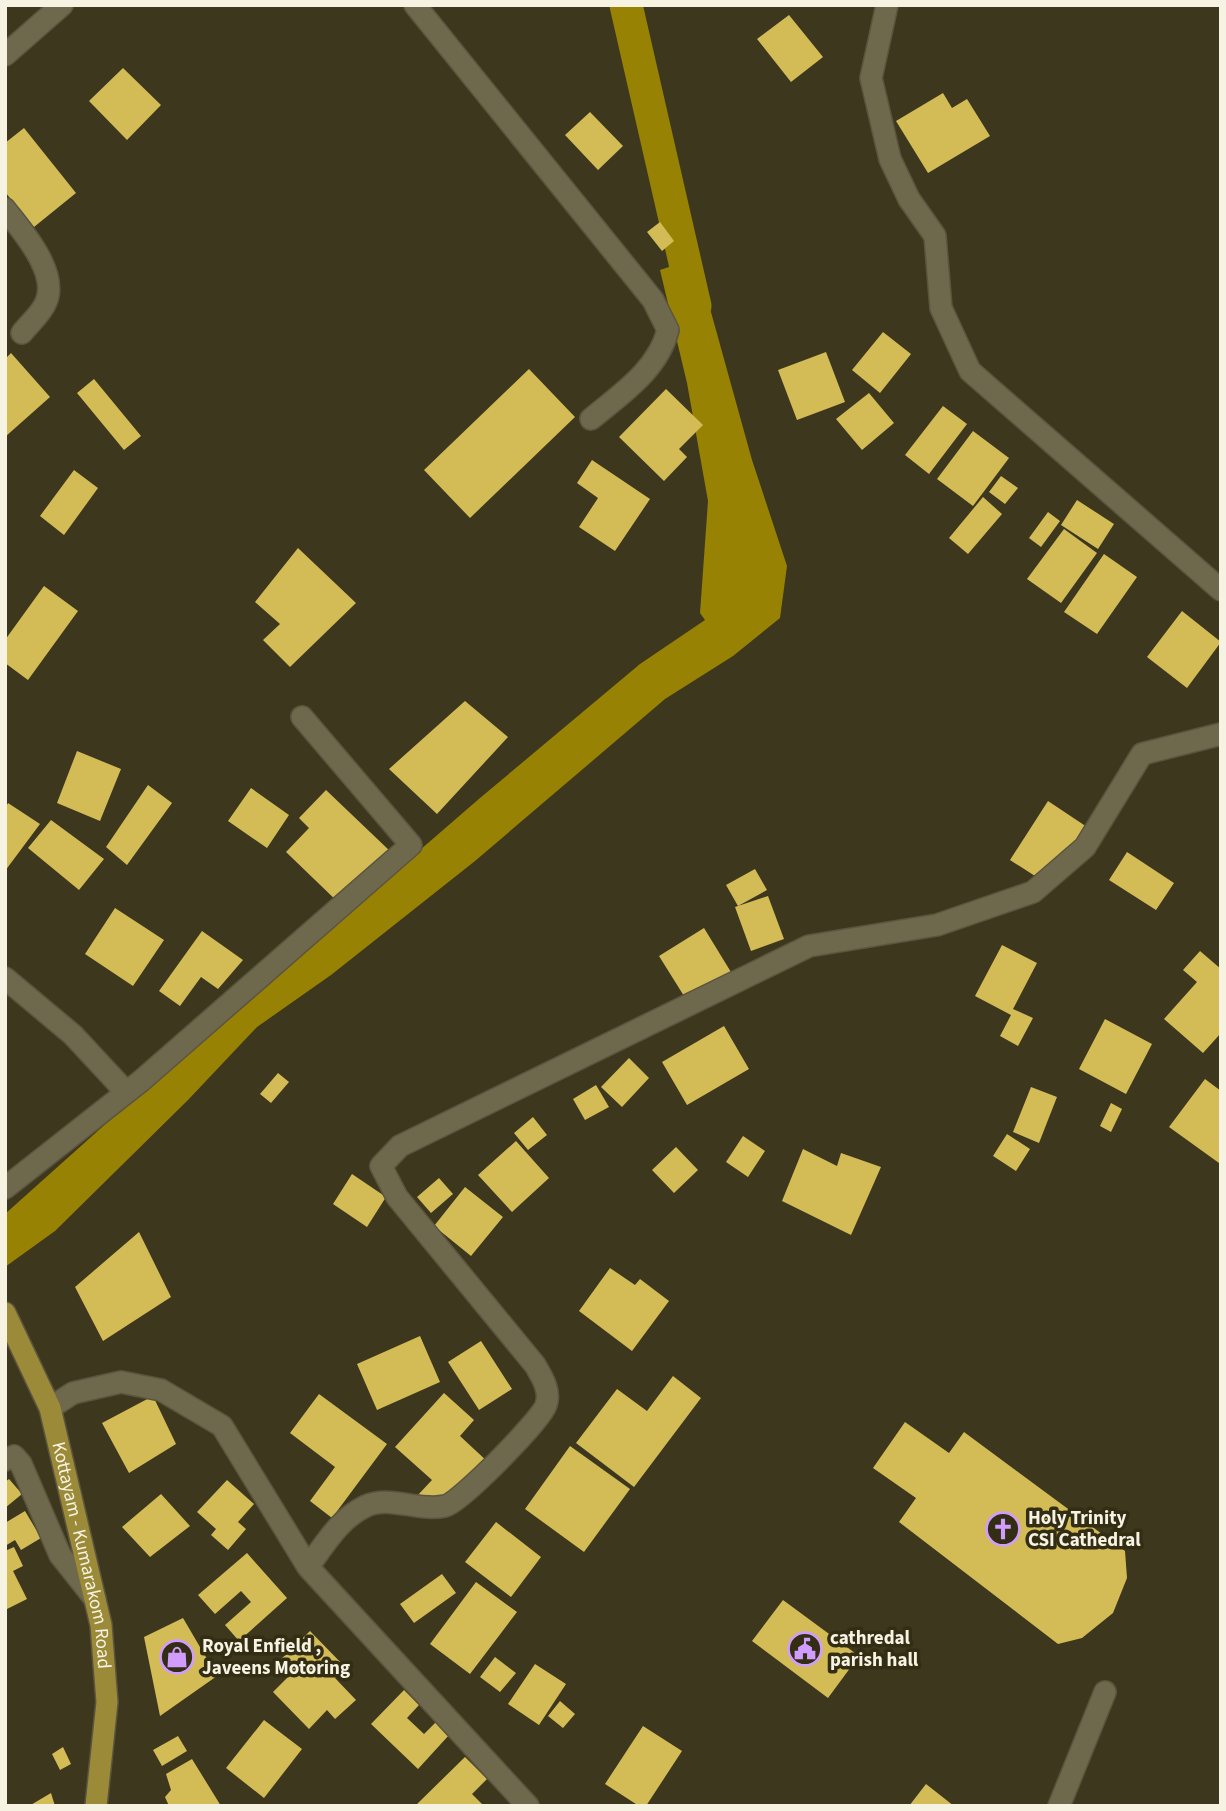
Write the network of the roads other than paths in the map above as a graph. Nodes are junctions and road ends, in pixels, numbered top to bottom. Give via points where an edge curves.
1 (62, 5) edge
2 (415, 5) edge
3 (887, 5) edge
4 (5, 55) edge
5 (5, 209) edge
6 (22, 333) dead end
7 (591, 419) dead end
8 (1221, 590) edge
9 (302, 717) dead end
10 (1221, 734) edge
11 (5, 978) edge
12 (126, 1092) junction
13 (5, 1188) edge
14 (6, 1314) edge
15 (50, 1408) junction
16 (5, 1460) edge
17 (308, 1567) junction
18 (95, 1599) junction
19 (1105, 1692) dead end
20 (96, 1806) edge
21 (528, 1806) edge
22 (1059, 1806) edge

1 - 4 street
2 - 7 street via 644,290 668,330 662,351 633,384
3 - 8 street via 871,78 874,92 890,159 909,199 936,236 941,308 970,371
5 - 6 street via 38,252 47,277 47,302
9 - 12 street via 411,845
10 - 17 street via 1142,754 1084,847 1033,891 937,925 809,946 400,1146 381,1166 397,1197 536,1365 547,1387 547,1403 539,1418 472,1488 447,1506 369,1504 345,1518
11 - 12 street via 73,1035
12 - 13 street
14 - 15 main road, Kottayam - Kumarakom Road
15 - 17 street via 73,1393 121,1382 161,1390 222,1426
15 - 18 main road, Kottayam - Kumarakom Road
16 - 18 street via 14,1456 21,1464 60,1555
17 - 21 street
18 - 20 main road, Kottayam - Kumarakom Road via 107,1702
19 - 22 street

